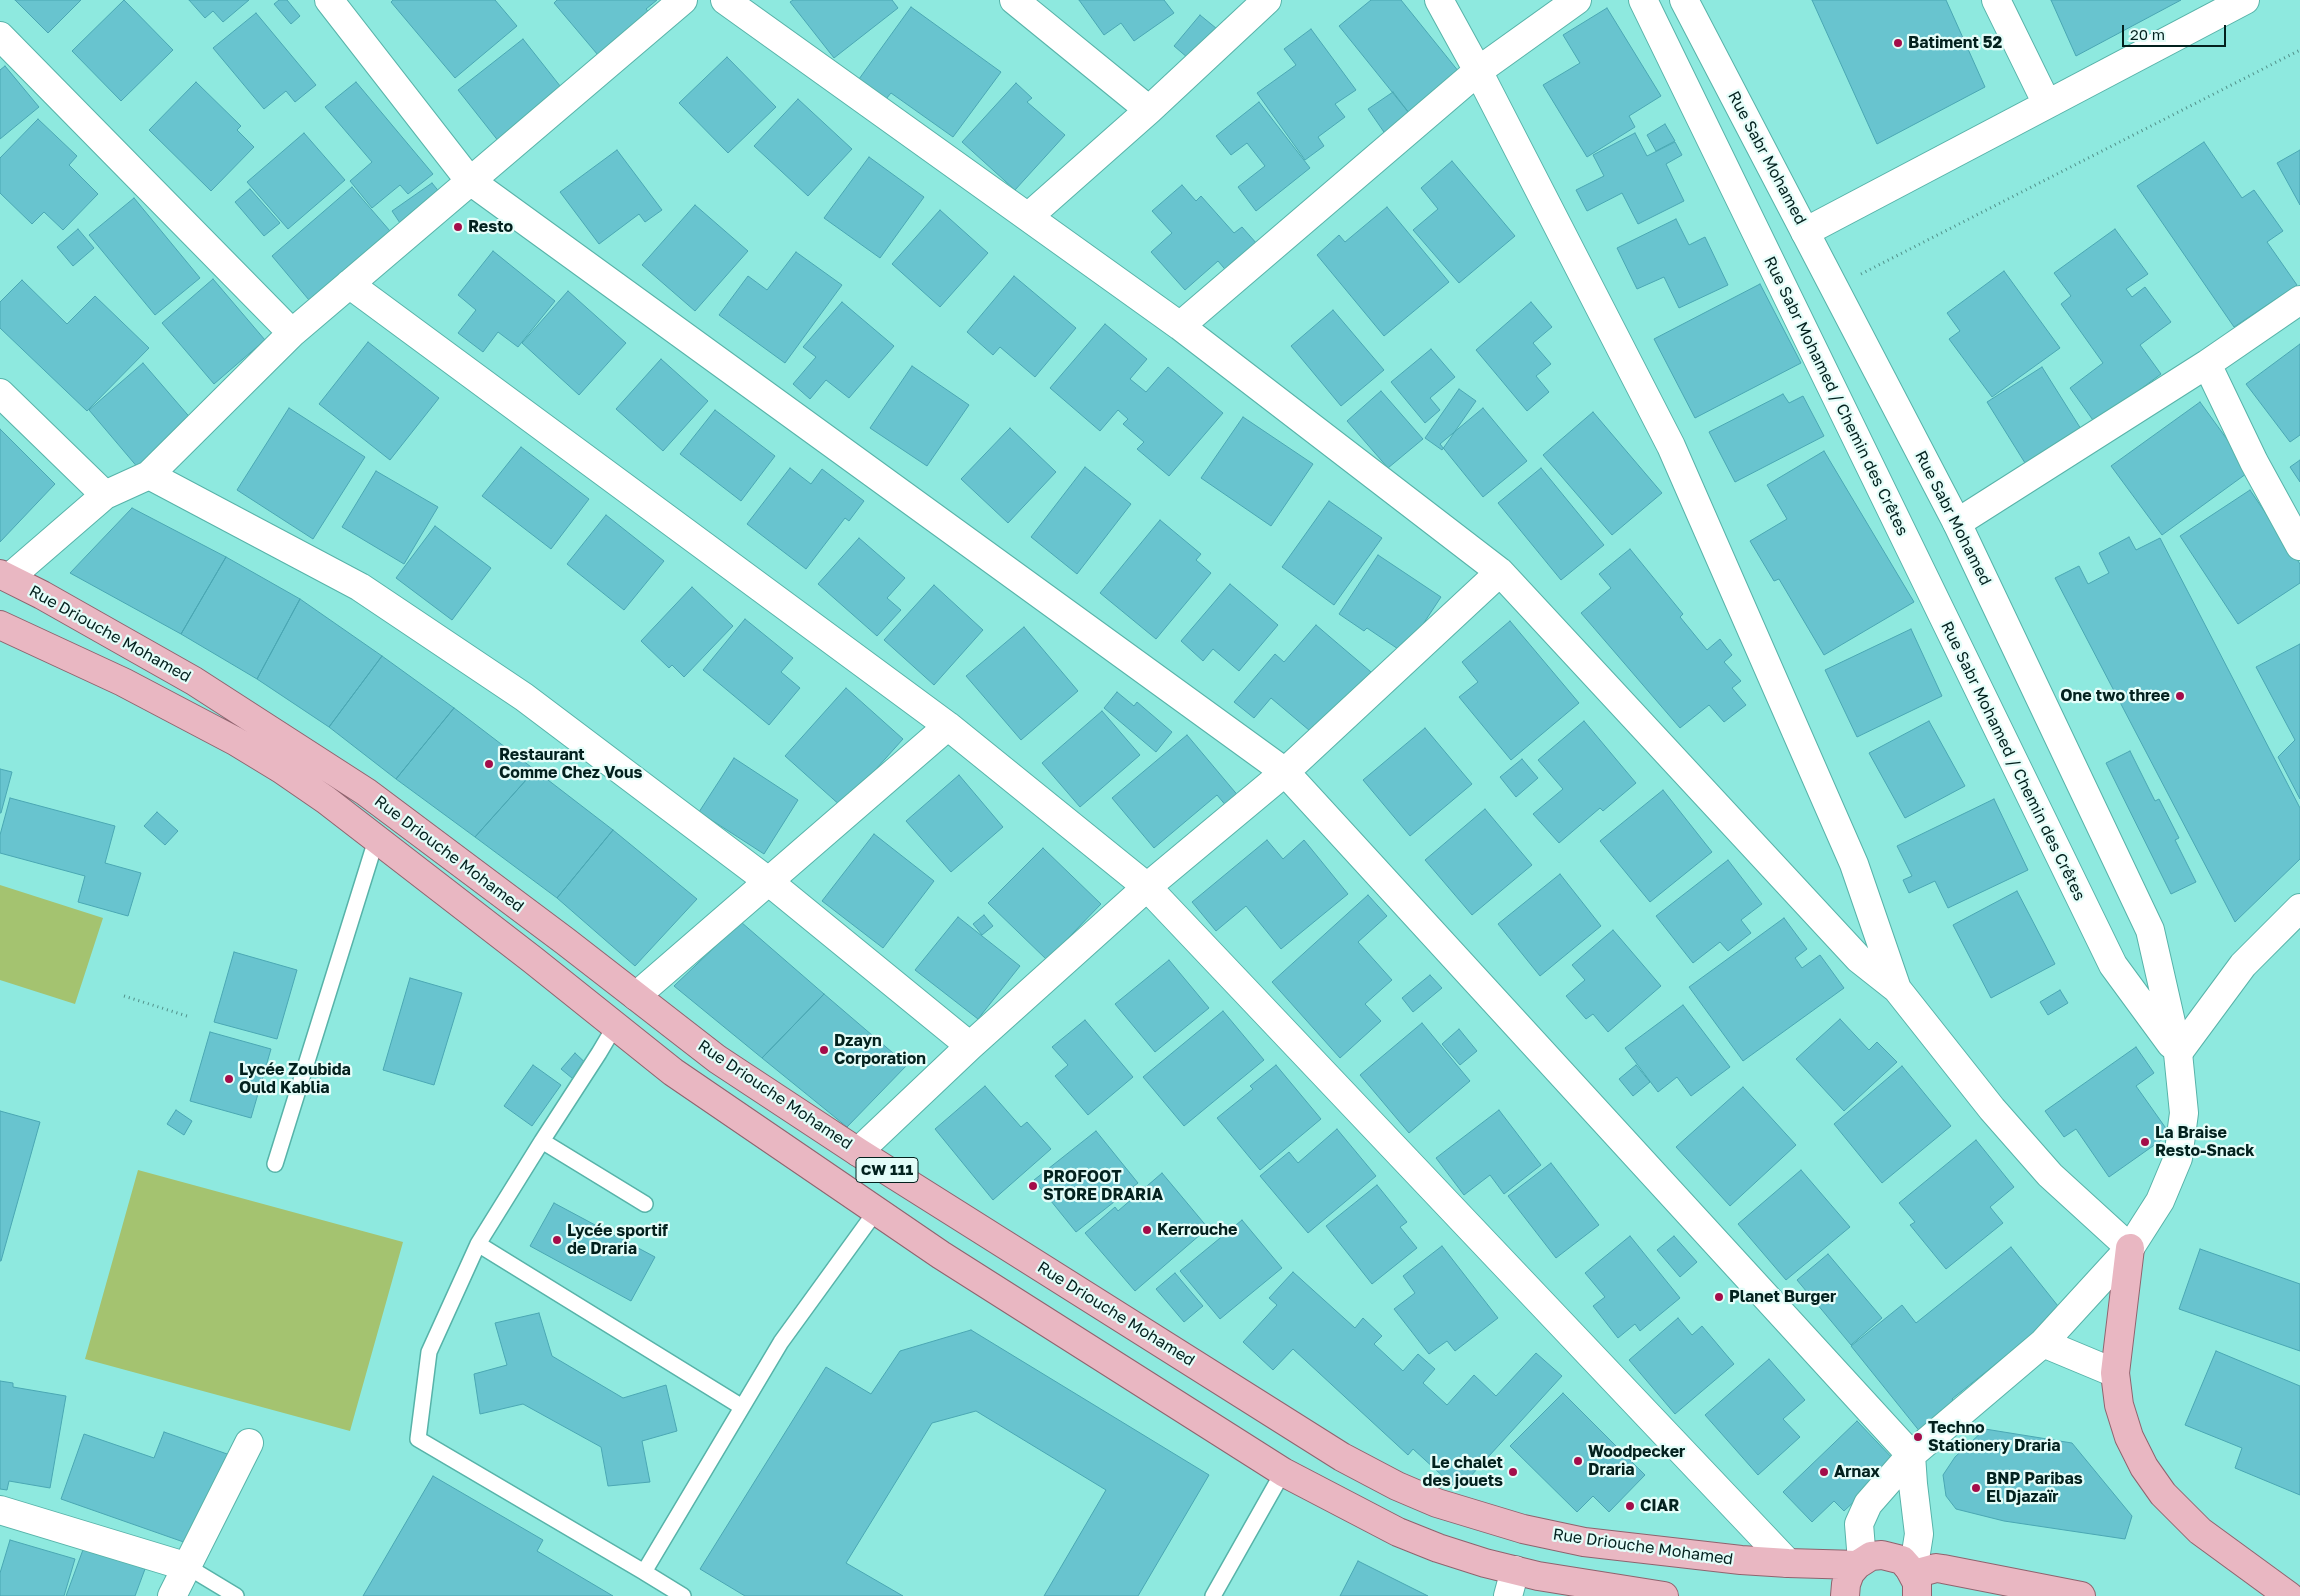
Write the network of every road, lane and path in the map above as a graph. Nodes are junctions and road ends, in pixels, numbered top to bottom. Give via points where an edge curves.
1 (329, 0) edge
2 (683, 0) edge
3 (725, 0) edge
4 (1014, 0) edge
5 (1267, 0) edge
6 (1439, 0) edge
7 (1577, 0) edge
8 (1642, 0) edge
9 (1684, 0) edge
10 (1996, 0) edge
11 (2241, 1) edge
12 (0, 36) edge
13 (2300, 50) edge
14 (1478, 72) junction
15 (2047, 104) junction
16 (1149, 110) junction
17 (469, 180) junction
18 (1028, 217) junction
19 (1805, 232) junction
20 (349, 284) junction
21 (1834, 288) junction
22 (2300, 300) edge
23 (1180, 326) junction
24 (292, 333) junction
25 (2207, 364) junction
26 (0, 393) edge
27 (149, 475) junction
28 (105, 495) junction
29 (1957, 523) junction
30 (2300, 546) edge
31 (1500, 572) junction
32 (4, 576) edge
33 (0, 625) edge
34 (948, 726) junction
35 (1285, 772) junction
36 (376, 840) junction
37 (768, 881) junction
38 (1147, 888) junction
39 (2300, 908) edge
40 (1897, 989) junction
41 (124, 996) dead end
42 (636, 996) junction
43 (190, 1017) dead end
44 (615, 1026) junction
45 (970, 1046) junction
46 (2178, 1054) junction
47 (542, 1140) junction
48 (858, 1152) junction
49 (275, 1164) dead end
50 (644, 1204) dead end
51 (876, 1211) junction
52 (478, 1244) junction
53 (2130, 1248) junction
54 (2043, 1344) junction
55 (2115, 1373) junction
56 (742, 1407) junction
57 (249, 1443) dead end
58 (1911, 1454) junction
59 (1284, 1472) junction
60 (0, 1510) edge
61 (1860, 1563) junction
62 (1788, 1564) junction
63 (188, 1567) junction
64 (1515, 1570) junction
65 (644, 1572) junction
66 (1914, 1579) edge
67 (172, 1596) edge
68 (236, 1596) edge
69 (683, 1596) edge
70 (1213, 1596) edge
71 (1508, 1596) edge
72 (1664, 1596) edge
73 (1846, 1596) edge
74 (2082, 1596) edge
75 (2289, 1596) edge

1 - 17 street
2 - 17 street
3 - 18 street
4 - 16 street
5 - 16 street
6 - 14 street
7 - 14 street
8 - 46 street, Rue Sabr Mohamed / Chemin des Crêtes via 2113,965
9 - 19 street, Rue Sabr Mohamed
10 - 15 street
11 - 15 street
12 - 24 street
13 - 21 path
14 - 23 street
14 - 40 street via 1671,446 1854,864
15 - 19 street
16 - 18 street
17 - 20 street
17 - 35 street
18 - 23 street
19 - 21 street, Rue Sabr Mohamed
20 - 24 street
20 - 34 street
21 - 29 street, Rue Sabr Mohamed
22 - 25 street
23 - 31 street
24 - 27 street
25 - 29 street
25 - 30 street via 2254,462
26 - 28 street
27 - 28 street
27 - 37 street via 360,587 524,697
28 - 32 street
29 - 46 street, Rue Sabr Mohamed via 2150,930
31 - 35 street
31 - 40 street via 1859,959
32 - 42 main road, Rue Driouche Mohamed / CW 111 via 194,681 366,792
33 - 36 main road, Rue Driouche Mohamed / CW 111 via 122,682 235,741 326,800
34 - 37 street
34 - 38 street
35 - 38 street
35 - 58 street
36 - 44 main road, Rue Driouche Mohamed / CW 111
36 - 49 lane
37 - 42 street
37 - 45 street
38 - 45 street
38 - 62 street
39 - 46 street via 2243,965
40 - 53 street via 1992,1109 2050,1175
41 - 43 path
42 - 48 main road, Rue Driouche Mohamed / CW 111 via 717,1059
44 - 47 lane
44 - 51 main road, Rue Driouche Mohamed / CW 111 via 673,1072
45 - 48 street
46 - 53 street via 2184,1114 2178,1158 2160,1201
47 - 50 lane
47 - 52 lane
48 - 62 main road, Rue Driouche Mohamed / CW 111 via 1305,1435 1397,1486 1471,1514 1584,1542
51 - 56 lane via 781,1342
51 - 59 main road, Rue Driouche Mohamed / CW 111
52 - 56 lane
52 - 65 lane via 430,1352 418,1439
53 - 54 street
53 - 55 main road
54 - 55 street
54 - 58 street
55 - 75 main road via 2119,1405 2129,1437 2144,1467 2164,1494 2200,1532
56 - 65 lane
57 - 63 street
58 - 61 street via 1868,1504 1858,1524
58 - 66 street via 1919,1534
59 - 64 main road, Rue Driouche Mohamed / CW 111 via 1398,1532 1438,1548
59 - 70 lane
60 - 63 street
61 - 62 main road, Rue Driouche Mohamed / CW 111
61 - 66 main road, Rue Driouche Mohamed via 1882,1555 1902,1560
61 - 73 main road via 1850,1573
63 - 67 street
63 - 68 lane
64 - 71 street
64 - 72 main road, Rue Driouche Mohamed / CW 111
65 - 69 lane
66 - 74 main road via 1936,1568

